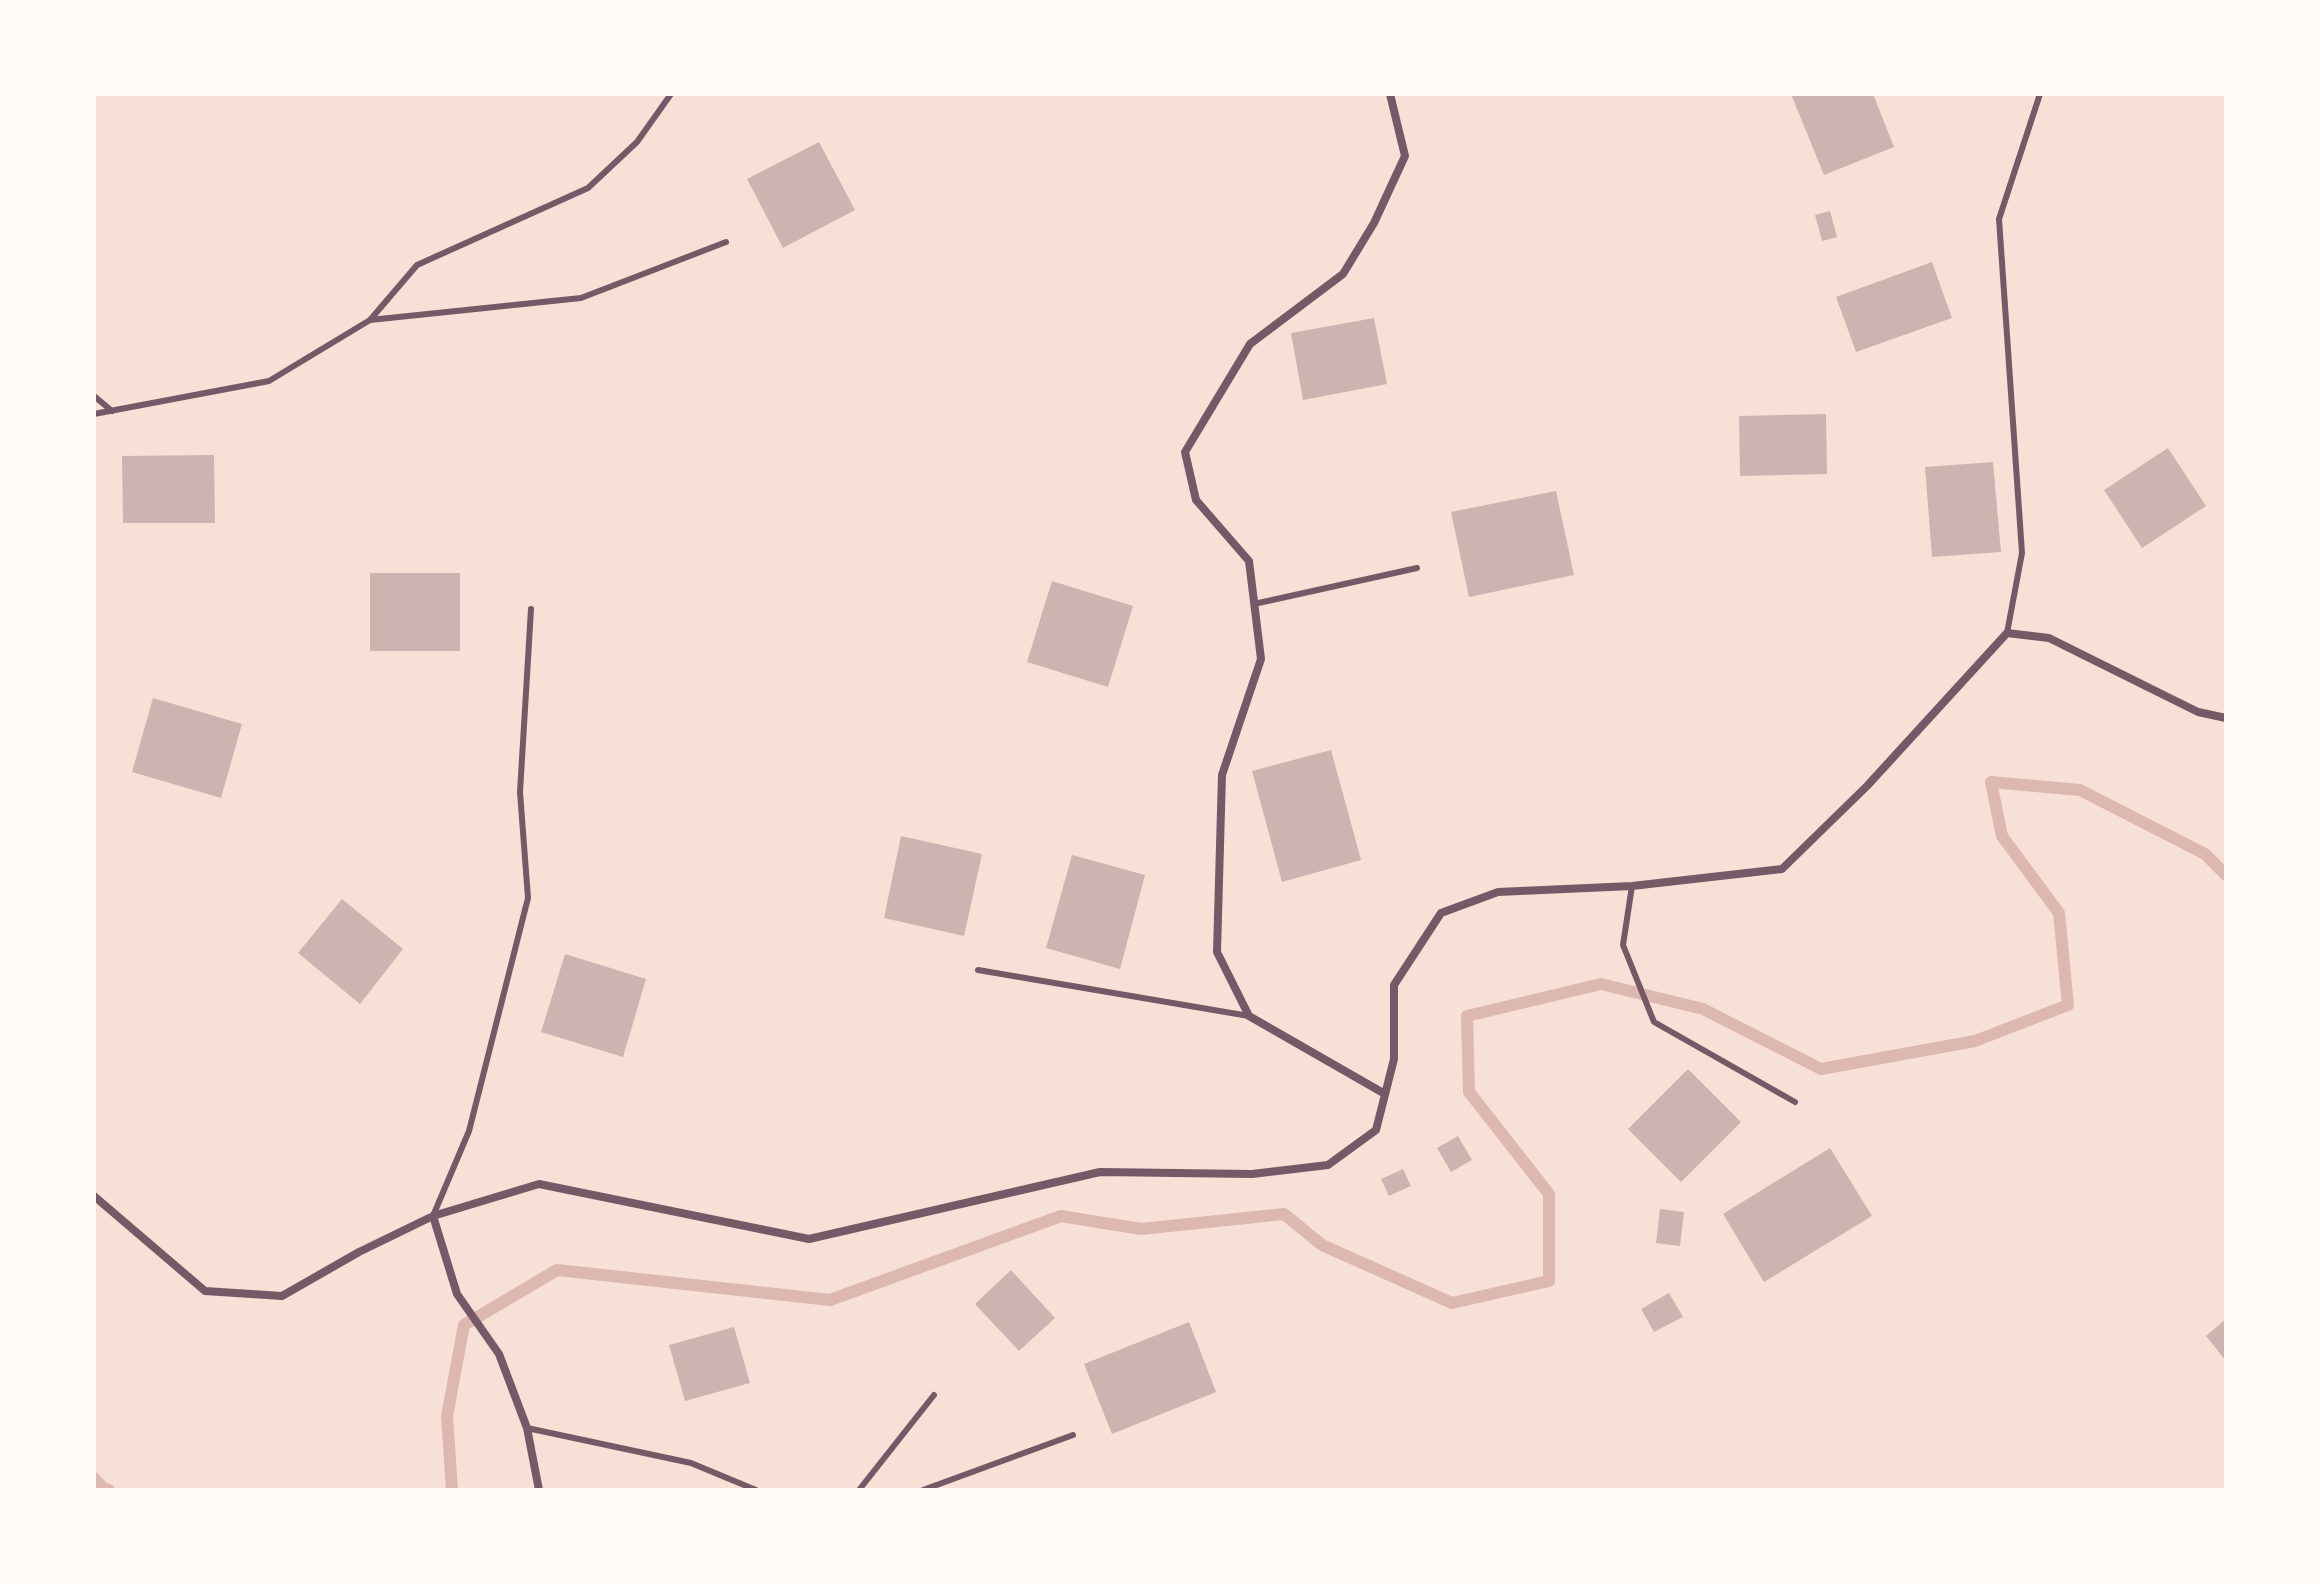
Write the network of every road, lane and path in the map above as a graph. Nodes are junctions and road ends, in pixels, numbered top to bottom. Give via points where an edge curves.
1 (671, 94) edge
2 (1390, 94) edge
3 (2040, 94) edge
4 (726, 242) dead end
5 (370, 320) junction
6 (94, 396) edge
7 (112, 411) junction
8 (94, 414) edge
9 (1417, 568) dead end
10 (1254, 604) junction
11 (531, 609) dead end
12 (2007, 633) junction
13 (2226, 718) edge
14 (1632, 886) junction
15 (978, 970) dead end
16 (1249, 1016) junction
17 (1385, 1094) junction
18 (1795, 1102) dead end
19 (94, 1196) edge
20 (433, 1216) junction
21 (934, 1395) dead end
22 (527, 1428) junction
23 (1073, 1435) dead end
24 (539, 1490) edge
25 (756, 1490) edge
26 (859, 1490) edge
27 (923, 1490) edge

1 - 5 lane via 637,142 588,188 417,265
2 - 10 street via 1405,156 1374,223 1343,274 1250,344 1185,452 1196,500 1249,561
3 - 12 lane via 1999,219 2022,553
4 - 5 lane via 581,298
5 - 7 lane via 269,381
6 - 7 lane
7 - 8 lane
9 - 10 lane
10 - 16 street via 1261,659 1222,775 1217,952
11 - 20 lane via 520,792 528,898 469,1131
12 - 13 street via 2049,638 2198,712
12 - 14 street via 1867,786 1782,869
14 - 17 street via 1498,892 1441,913 1394,985 1394,1059
14 - 18 lane via 1623,945 1654,1022
15 - 16 lane
16 - 17 street
17 - 20 street via 1376,1130 1328,1165 1252,1174 1100,1172 809,1239 539,1184
19 - 20 street via 205,1291 282,1296
20 - 22 street via 457,1294 499,1354
21 - 26 lane
22 - 24 street
22 - 25 lane via 691,1463
23 - 27 lane

